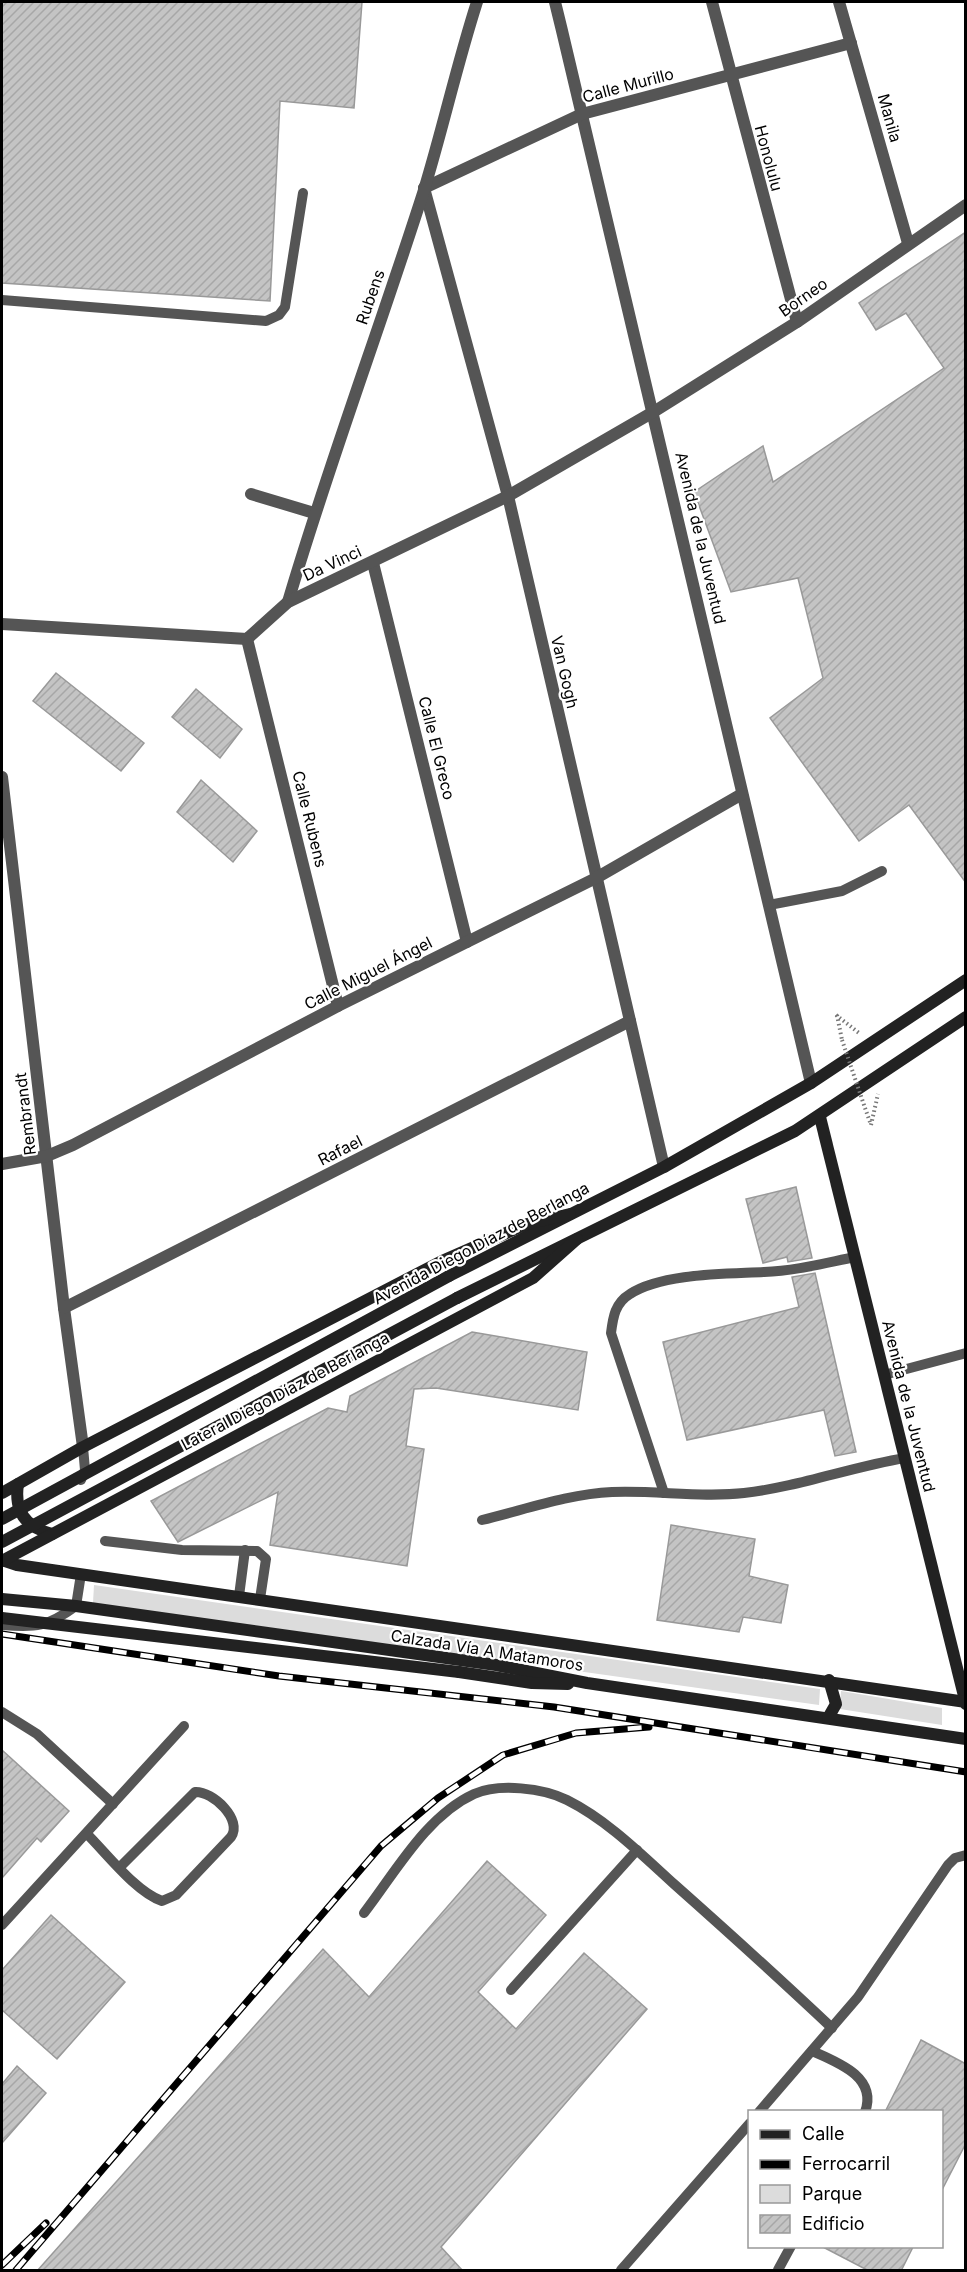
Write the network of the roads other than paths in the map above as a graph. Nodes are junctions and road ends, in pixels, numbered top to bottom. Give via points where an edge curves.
1 (477, 2) edge
2 (555, 2) edge
3 (712, 2) edge
4 (839, 2) edge
5 (851, 43) junction
6 (730, 76) junction
7 (582, 114) junction
8 (424, 188) junction
9 (303, 193) dead end
10 (966, 205) edge
11 (908, 243) junction
12 (2, 300) edge
13 (797, 322) junction
14 (655, 411) junction
15 (251, 494) dead end
16 (508, 496) junction
17 (314, 513) junction
18 (373, 563) junction
19 (288, 602) junction
20 (2, 624) edge
21 (247, 639) junction
22 (2, 777) edge
23 (742, 794) junction
24 (882, 871) dead end
25 (596, 878) junction
26 (769, 905) junction
27 (467, 942) junction
28 (966, 980) edge
29 (338, 1006) junction
30 (966, 1017) edge
31 (630, 1021) junction
32 (811, 1083) junction
33 (819, 1117) junction
34 (47, 1156) junction
35 (2, 1164) edge
36 (664, 1167) junction
37 (570, 1214) junction
38 (577, 1239) junction
39 (855, 1257) junction
40 (64, 1308) junction
41 (966, 1353) edge
42 (884, 1375) junction
43 (83, 1447) junction
44 (905, 1458) junction
45 (18, 1484) junction
46 (2, 1493) edge
47 (664, 1493) junction
48 (41, 1502) dead end
49 (2, 1519) edge
50 (483, 1520) dead end
51 (52, 1534) junction
52 (105, 1541) dead end
53 (2, 1542) edge
54 (245, 1550) junction
55 (2, 1560) edge
56 (81, 1574) junction
57 (239, 1596) junction
58 (2, 1599) edge
59 (260, 1599) junction
60 (76, 1606) junction
61 (2, 1618) edge
62 (2, 1625) edge
63 (829, 1680) junction
64 (587, 1683) junction
65 (965, 1702) edge
66 (2, 1712) edge
67 (828, 1718) junction
68 (184, 1726) dead end
69 (966, 1739) edge
70 (113, 1804) junction
71 (87, 1834) junction
72 (637, 1850) junction
73 (966, 1855) edge
74 (120, 1867) junction
75 (364, 1913) dead end
76 (2, 1925) edge
77 (511, 1990) dead end
78 (832, 2028) junction
79 (812, 2051) junction
80 (761, 2110) edge
81 (865, 2110) edge
82 (748, 2125) edge
83 (790, 2248) edge
84 (621, 2271) edge
85 (778, 2271) edge

1 - 8 street, Rubens
2 - 7 street, Avenida de la Juventud
3 - 6 street, Honolulu
4 - 5 street, Manila
5 - 6 street, Calle Murillo
5 - 11 street, Manila
6 - 7 street, Calle Murillo
6 - 13 street, Honolulu
7 - 8 street, Calle Murillo
7 - 14 street, Avenida de la Juventud
8 - 16 street, Van Gogh
8 - 17 street, Rubens
9 - 12 lane via 285,307 266,321
10 - 11 street, Borneo
11 - 13 street, Borneo
13 - 14 street, Borneo
14 - 16 street, Da Vinci
14 - 23 street, Avenida de la Juventud
15 - 17 street
16 - 18 street, Da Vinci
16 - 25 street, Van Gogh
17 - 19 street, Rubens
18 - 19 street, Da Vinci
18 - 27 street, Calle El Greco
19 - 21 street, Da Vinci
20 - 21 street
21 - 29 street, Calle Rubens
22 - 34 street, Rembrandt
23 - 25 street, Calle Miguel Ángel
23 - 26 street, Avenida de la Juventud
24 - 26 lane via 842,891
25 - 27 street, Calle Miguel Ángel
25 - 31 street, Van Gogh
26 - 32 street, Avenida de la Juventud
27 - 29 street, Calle Miguel Ángel
28 - 32 street, Avenida Diego Díaz de Berlanga
29 - 34 street, Calle Miguel Ángel
30 - 33 street
31 - 36 street, Van Gogh
31 - 40 street, Rafael
32 - 36 street, Avenida Diego Díaz de Berlanga
33 - 38 street
33 - 39 street, Avenida de la Juventud
34 - 35 street, Calle Miguel Ángel
34 - 40 street, Rembrandt
36 - 37 street, Avenida Diego Díaz de Berlanga
37 - 43 street via 527,1224 442,1262
37 - 49 street, Avenida Diego Díaz de Berlanga, bridge via 448,1276
38 - 51 street, Lateral Diego Díaz de Berlanga via 533,1278
38 - 53 street, bridge via 457,1298
39 - 42 street, Avenida de la Juventud
39 - 47 lane via 792,1269 724,1272 648,1285 620,1303 611,1333
40 - 43 street, Rembrandt
41 - 42 lane
42 - 44 street, Avenida de la Juventud
43 - 45 street
43 - 48 lane via 82,1479
44 - 47 lane via 862,1465 774,1489 710,1496
44 - 65 street, Avenida de la Juventud
45 - 46 street
45 - 51 street via 16,1502 20,1513 33,1527
47 - 50 lane via 588,1494
51 - 55 street, Lateral Diego Díaz de Berlanga
52 - 54 lane via 182,1550
54 - 57 lane
54 - 59 lane via 261,1553 266,1559
55 - 56 street, Calzada Vía A Matamoros
56 - 57 street, Calzada Vía A Matamoros
56 - 60 lane
57 - 59 street, Calzada Vía A Matamoros
58 - 60 street, Calzada Vía A Matamoros
59 - 63 street, Calzada Vía A Matamoros
60 - 62 lane via 46,1625
60 - 64 street, Calzada Vía A Matamoros via 496,1665
61 - 64 street, bridge via 549,1684
63 - 65 street, Calzada Vía A Matamoros
63 - 67 street via 836,1704
64 - 67 street, Calzada Vía A Matamoros
66 - 70 lane via 37,1734
67 - 69 street, Calzada Vía A Matamoros
68 - 70 lane
70 - 71 lane
71 - 74 lane
71 - 76 lane
72 - 75 lane via 566,1799 535,1790 495,1789 475,1794 447,1811 416,1844
72 - 77 lane
72 - 78 lane
73 - 78 lane via 948,1865 858,1997
74 - 74 lane via 153,1898 169,1900 231,1837 236,1826 234,1820 210,1795 195,1792
78 - 79 lane
79 - 80 lane
79 - 81 lane via 858,2076 867,2089
82 - 84 lane
83 - 85 lane

